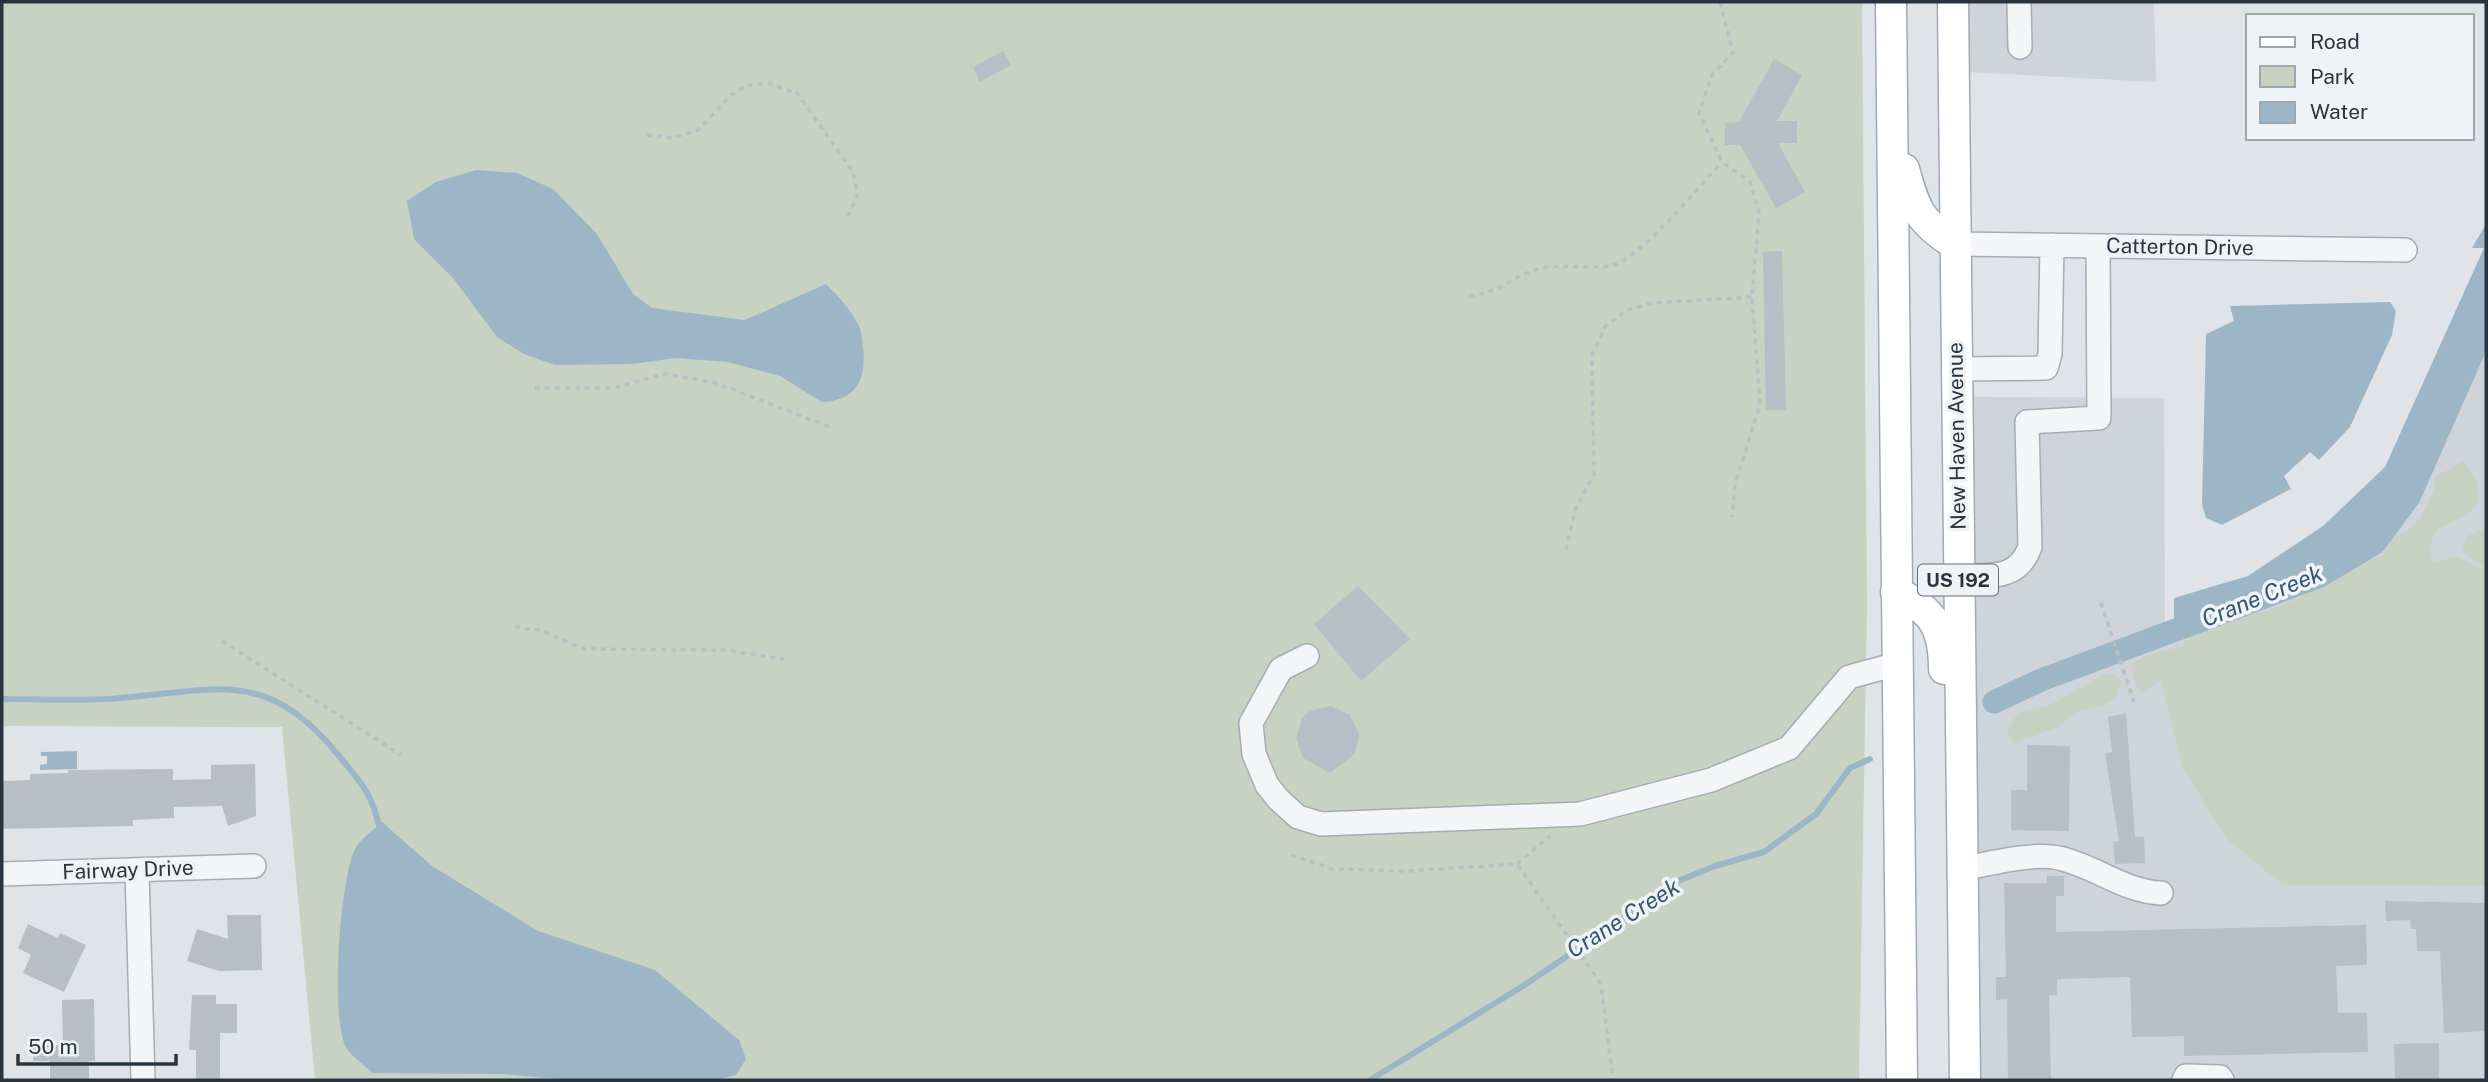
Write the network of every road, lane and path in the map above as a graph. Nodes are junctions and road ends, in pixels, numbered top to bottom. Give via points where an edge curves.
1 (1720, 2) edge
2 (1891, 2) edge
3 (1953, 2) edge
4 (2019, 2) edge
5 (2020, 47) dead end
6 (1893, 129) junction
7 (647, 135) dead end
8 (1722, 162) junction
9 (848, 216) dead end
10 (1955, 244) junction
11 (2052, 245) junction
12 (2098, 246) junction
13 (2405, 250) dead end
14 (1469, 296) dead end
15 (1752, 297) junction
16 (1956, 369) junction
17 (535, 388) dead end
18 (833, 428) dead end
19 (1732, 517) dead end
20 (1566, 550) dead end
21 (1958, 576) junction
22 (1896, 592) junction
23 (2101, 603) dead end
24 (515, 627) dead end
25 (222, 641) dead end
26 (1307, 656) dead end
27 (784, 659) dead end
28 (1897, 664) junction
29 (2134, 702) dead end
30 (401, 755) dead end
31 (1291, 855) dead end
32 (254, 866) dead end
33 (1962, 869) junction
34 (137, 871) junction
35 (2, 874) edge
36 (2161, 893) dead end
37 (1962, 909) junction
38 (142, 1080) edge
39 (1613, 1080) edge
40 (1902, 1080) edge
41 (1965, 1080) edge
42 (2184, 1080) edge
43 (2222, 1080) edge

1 - 8 path via 1732,52 1712,75 1699,113
2 - 6 main road, US 192
3 - 10 main road, New Haven Avenue / US 192
4 - 5 street
6 - 10 main road via 1914,208 1931,229
6 - 22 main road, US 192
7 - 9 path via 672,138 698,130 731,94 748,85 768,83 797,93 853,172 858,194
8 - 14 path via 1642,247 1618,264 1596,269 1560,265 1537,269 1491,294
8 - 15 path via 1749,182 1759,213
10 - 11 street, Catterton Drive
10 - 16 main road, New Haven Avenue / US 192
11 - 12 street, Catterton Drive
11 - 16 street via 2046,368
12 - 13 street, Catterton Drive
12 - 21 street via 2098,418 2027,422 2030,547 2024,562 1995,576
15 - 19 path via 1760,404 1735,485
15 - 20 path via 1652,303 1625,311 1605,327 1592,355 1594,474 1575,510
16 - 21 main road, New Haven Avenue / US 192
17 - 18 path via 615,388 663,374 713,382
21 - 33 main road, New Haven Avenue / US 192
22 - 28 main road, US 192
22 - 37 main road via 1920,604 1942,638 1945,831
23 - 29 path
24 - 27 path via 542,631 584,649 725,650
25 - 30 path
26 - 28 street via 1281,669 1251,723 1254,754 1267,785 1298,817 1321,824 1580,814 1711,779 1789,748 1849,677
28 - 40 main road, US 192
31 - 39 path via 1333,869 1407,872 1517,864 1601,984
32 - 34 street, Fairway Drive
33 - 36 street via 2057,857 2095,869 2141,892
33 - 37 main road, New Haven Avenue / US 192
34 - 35 street, Fairway Drive
34 - 38 street
37 - 41 main road, New Haven Avenue / US 192
42 - 43 street via 2186,1076 2220,1076

